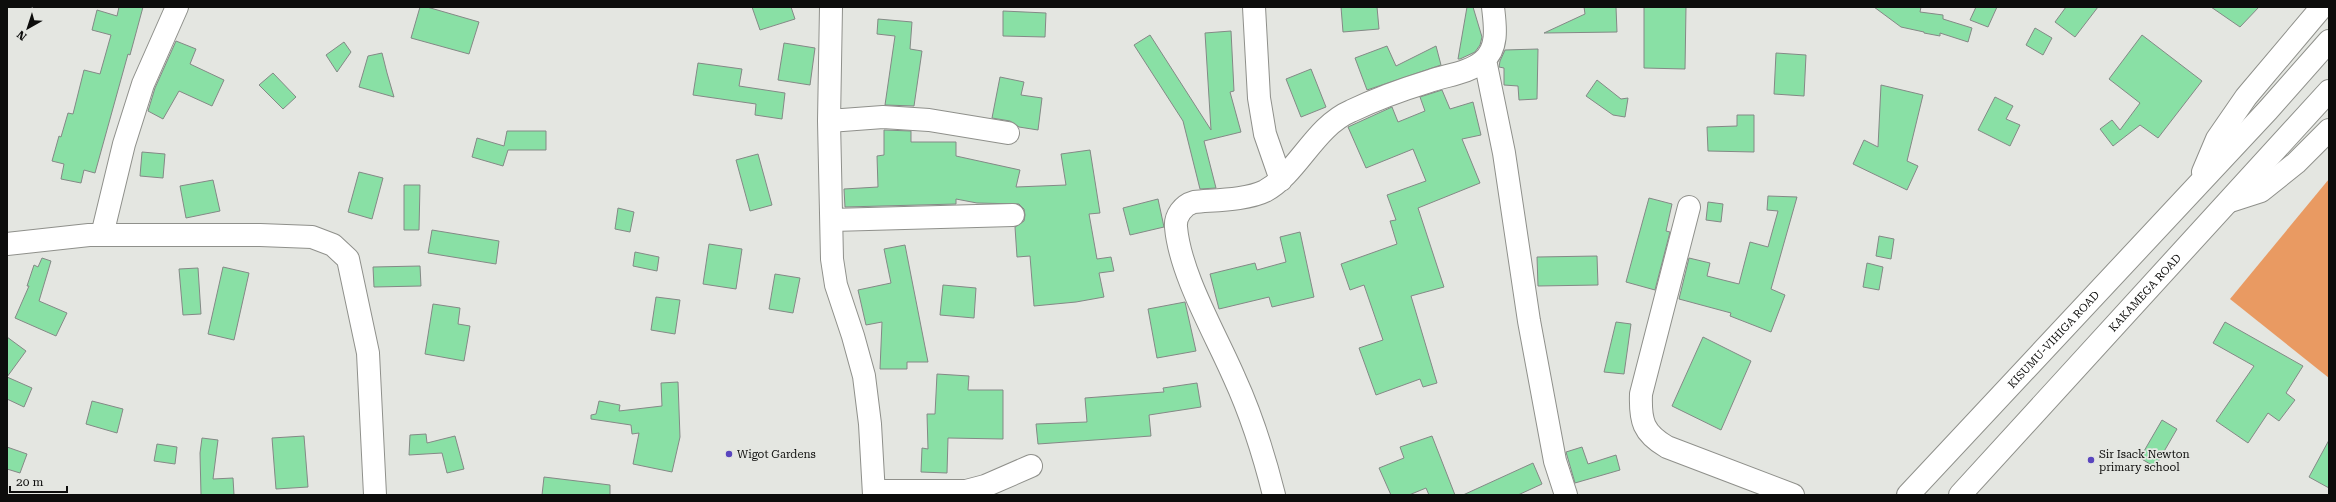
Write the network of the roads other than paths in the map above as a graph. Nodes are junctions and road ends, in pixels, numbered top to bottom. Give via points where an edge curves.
1 (176, 7) edge
2 (831, 7) edge
3 (1254, 7) edge
4 (1492, 7) edge
5 (2322, 7) edge
6 (2329, 41) edge
7 (1484, 60) junction
8 (2329, 91) edge
9 (829, 121) junction
10 (2329, 130) edge
11 (1008, 133) dead end
12 (1280, 180) junction
13 (2199, 184) junction
14 (2228, 202) junction
15 (1689, 207) dead end
16 (1013, 214) dead end
17 (832, 220) junction
18 (102, 235) junction
19 (7, 244) edge
20 (1031, 466) dead end
21 (874, 493) edge
22 (376, 495) edge
23 (1274, 495) edge
24 (1566, 495) edge
25 (1793, 495) edge
26 (1908, 495) edge
27 (1960, 495) edge

1 - 18 main road via 142,84 124,144
2 - 9 main road
3 - 12 main road via 1259,98 1265,134
4 - 7 main road via 1494,40 1491,51
5 - 13 main road via 2246,97 2217,139
6 - 13 main road, KISUMU-VIHIGA ROAD
7 - 12 main road via 1474,68 1430,80 1349,111 1320,135
7 - 24 main road via 1504,153 1529,321 1553,454
8 - 14 main road, KAKAMEGA ROAD
9 - 11 main road via 883,117 929,120
9 - 17 main road
10 - 14 main road via 2296,163 2262,191
12 - 23 main road via 1264,192 1189,203 1181,211 1176,226 1181,252 1213,333 1236,379 1266,464
13 - 26 main road, KISUMU-VIHIGA ROAD
14 - 27 main road, KAKAMEGA ROAD
15 - 25 main road via 1641,394 1643,423 1654,439 1667,447
16 - 17 main road
17 - 21 main road via 832,259 836,285 864,376
18 - 19 main road
18 - 22 main road via 312,237 333,245 348,258 368,352
20 - 21 main road via 985,486 966,491

